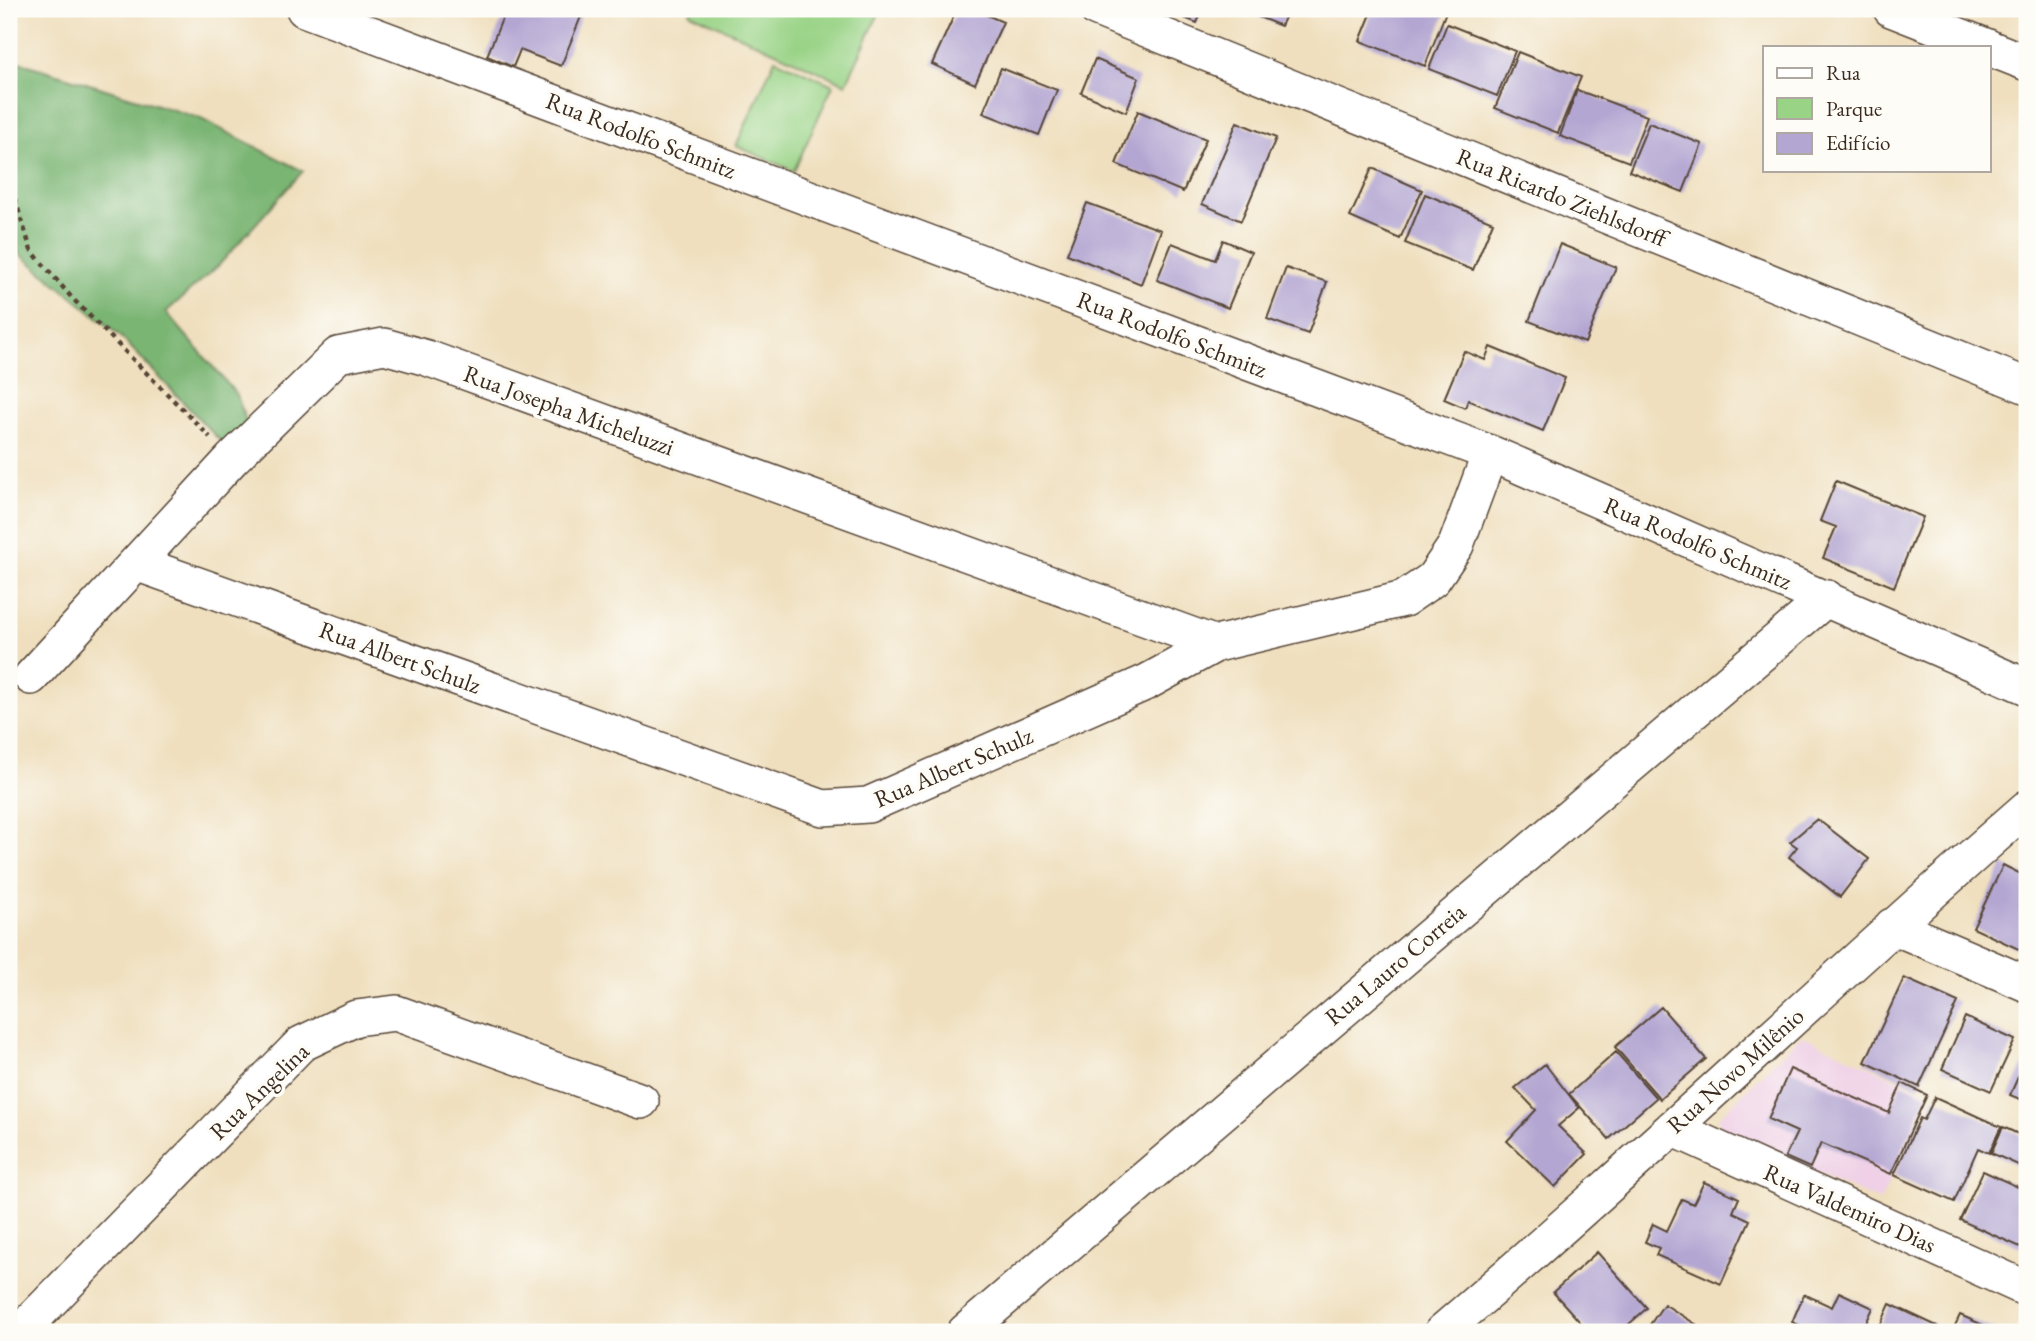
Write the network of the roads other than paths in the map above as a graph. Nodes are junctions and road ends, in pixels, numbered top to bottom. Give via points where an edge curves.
1 (304, 9) edge
2 (1097, 9) edge
3 (1891, 9) edge
4 (1985, 46) edge
5 (1990, 48) edge
6 (2027, 63) edge
7 (2027, 386) edge
8 (1490, 453) junction
9 (136, 563) junction
10 (1827, 598) junction
11 (1216, 644) junction
12 (30, 677) dead end
13 (2027, 687) edge
14 (2027, 808) edge
15 (1892, 926) junction
16 (2027, 984) edge
17 (641, 1101) dead end
18 (1672, 1128) junction
19 (2027, 1289) edge
20 (1454, 1330) edge
21 (20, 1332) edge
22 (965, 1332) edge

1 - 8 street, Rua Rodolfo Schmitz
2 - 7 street, Rua Ricardo Ziehlsdorff
3 - 4 street
5 - 6 street
8 - 10 street, Rua Rodolfo Schmitz
8 - 11 street, Rua Albert Schulz via 1456,544 1433,579 1404,599
9 - 11 street, Rua Albert Schulz via 823,808 868,805 1147,682
9 - 11 street, Rua Josepha Micheluzzi via 232,459 338,355 384,346
9 - 12 street, Rua Josepha Micheluzzi
10 - 13 street, Rua Rodolfo Schmitz
10 - 22 street, Rua Lauro Correia
14 - 15 street, Rua Novo Milênio
15 - 16 street
15 - 18 street, Rua Novo Milênio
17 - 21 street, Rua Angelina via 396,1013 356,1018 301,1044
18 - 19 street, Rua Valdemiro Dias
18 - 20 street, Rua Novo Milênio

